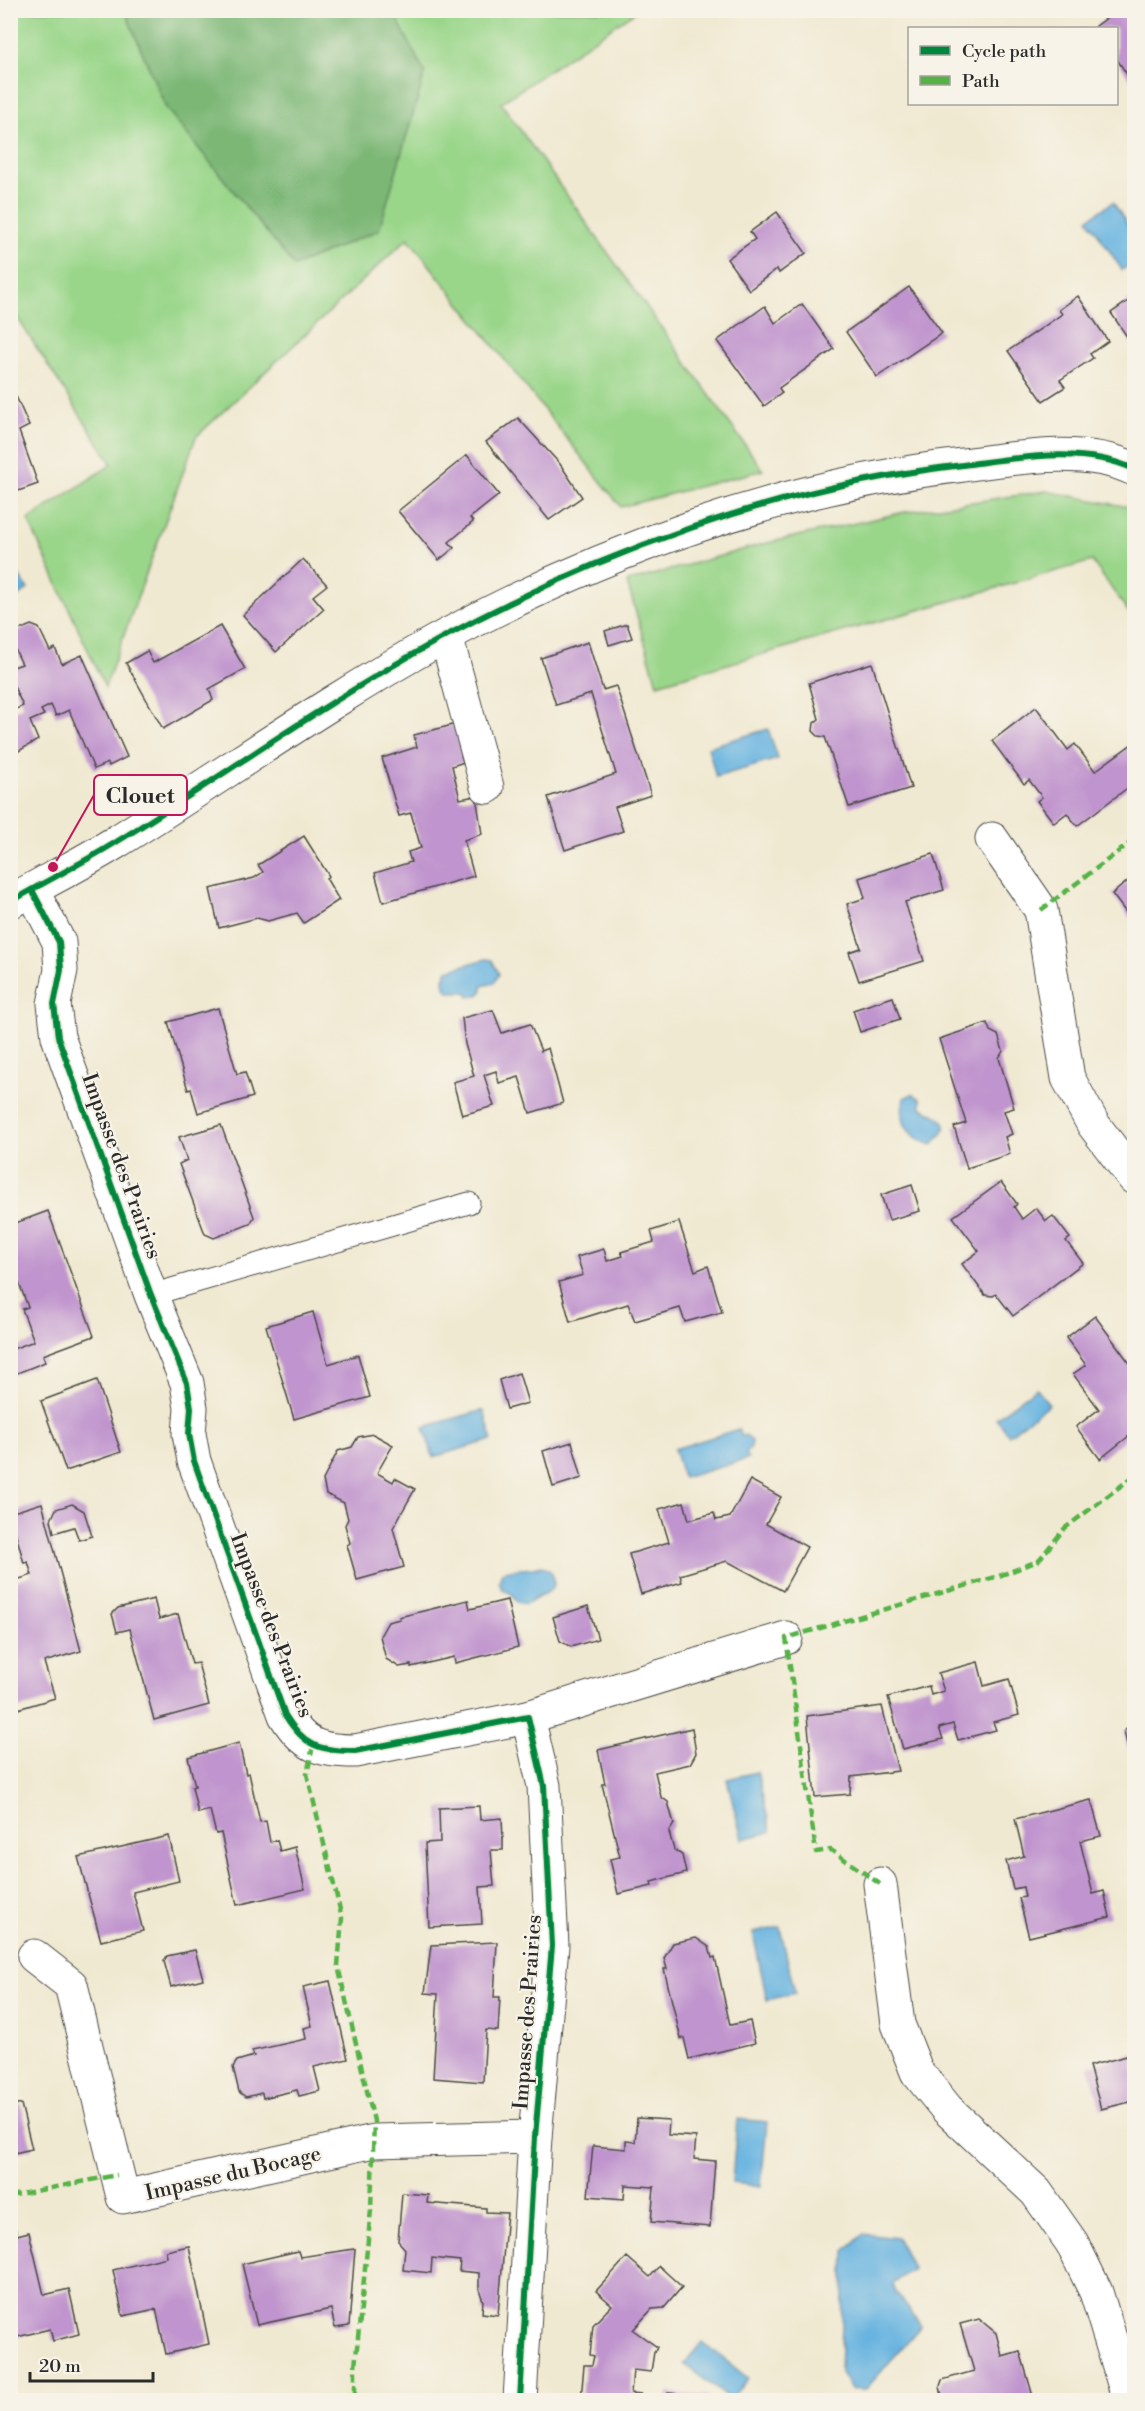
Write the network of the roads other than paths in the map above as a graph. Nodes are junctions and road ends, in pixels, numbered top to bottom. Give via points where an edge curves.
1 (1134, 469) edge
2 (446, 636) junction
3 (487, 788) dead end
4 (992, 839) dead end
5 (21, 896) edge
6 (1134, 1178) edge
7 (469, 1203) dead end
8 (151, 1295) junction
9 (786, 1638) dead end
10 (528, 1718) junction
11 (880, 1884) dead end
12 (34, 1956) dead end
13 (536, 2137) junction
14 (520, 2400) edge
15 (1129, 2400) edge

1 - 2 street via 1119,462 1076,457 1004,460 945,467 803,495 723,517 620,555
2 - 3 street
2 - 5 street via 377,675 110,846
4 - 6 street via 1041,910 1068,1078 1093,1124
5 - 8 street, Impasse des Prairies via 59,942 61,970 54,1004 58,1037
7 - 8 lane
8 - 10 street, Impasse des Prairies via 187,1383 194,1461 285,1715 296,1733 313,1746 355,1751
9 - 10 street, Impasse des Prairies
10 - 13 street, Impasse des Prairies via 544,1786 552,1946
11 - 15 street via 898,2024 917,2072 947,2109 1036,2192 1072,2243 1096,2292
12 - 13 street, Impasse du Bocage via 71,1985 123,2197 374,2141
13 - 14 street, Impasse des Prairies

